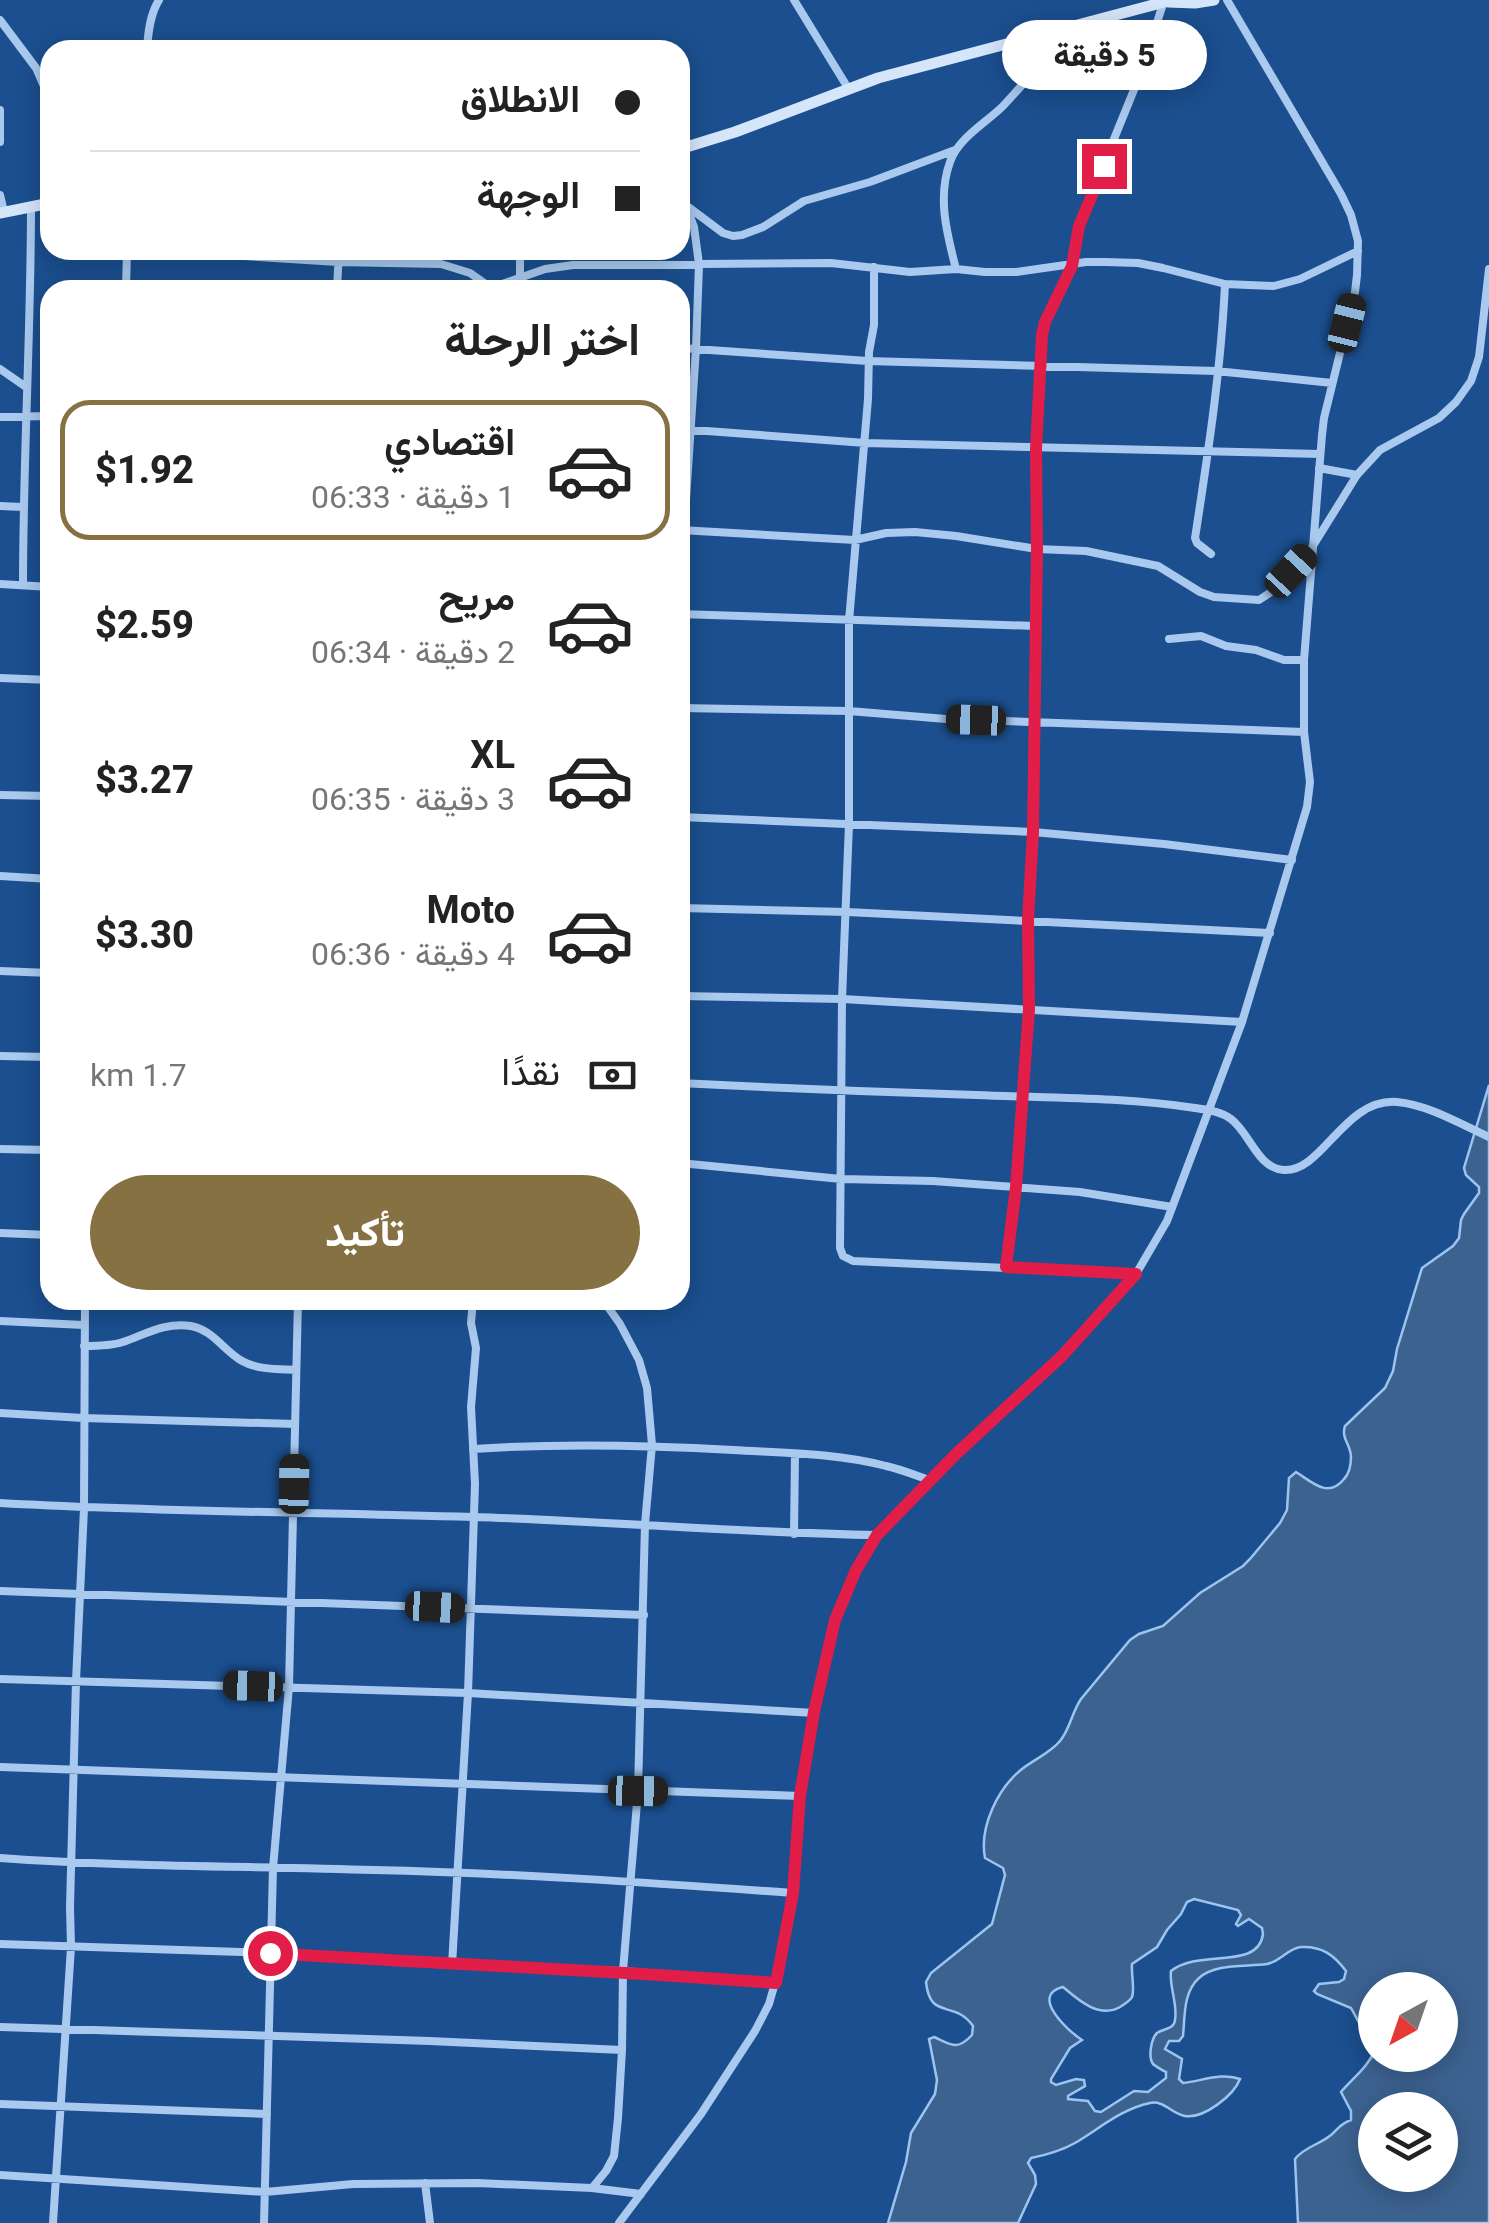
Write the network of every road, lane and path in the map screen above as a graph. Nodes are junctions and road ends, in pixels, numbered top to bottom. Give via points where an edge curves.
1 (159, 0) edge
2 (794, 0) edge
3 (1227, 0) edge
4 (1209, 1) edge
5 (1168, 2) edge
6 (0, 20) edge
7 (1067, 28) junction
8 (148, 40) edge
9 (40, 77) edge
10 (848, 88) junction
11 (0, 110) edge
12 (0, 142) edge
13 (690, 147) edge
14 (955, 150) junction
15 (0, 195) edge
16 (40, 204) edge
17 (31, 206) junction
18 (690, 208) edge
19 (2, 212) edge
20 (690, 217) edge
21 (1358, 251) junction
22 (306, 260) edge
23 (520, 260) edge
24 (338, 262) junction
25 (699, 264) junction
26 (1072, 266) junction
27 (874, 268) junction
28 (956, 269) junction
29 (1489, 269) edge
30 (520, 277) junction
31 (337, 280) edge
32 (478, 280) edge
33 (512, 280) edge
34 (1225, 284) junction
35 (690, 348) edge
36 (696, 348) junction
37 (868, 361) junction
38 (1040, 366) junction
39 (0, 369) edge
40 (1216, 371) junction
41 (1332, 384) junction
42 (26, 387) junction
43 (690, 392) edge
44 (26, 416) junction
45 (40, 416) edge
46 (0, 417) edge
47 (690, 429) edge
48 (864, 443) junction
49 (1036, 449) junction
50 (1208, 452) junction
51 (1320, 454) junction
52 (1320, 468) junction
53 (1357, 475) junction
54 (0, 506) edge
55 (23, 507) junction
56 (690, 530) edge
57 (855, 540) junction
58 (1037, 549) junction
59 (1311, 550) junction
60 (1211, 554) dead end
61 (0, 584) edge
62 (23, 586) junction
63 (40, 586) edge
64 (690, 614) edge
65 (848, 621) junction
66 (1035, 626) junction
67 (1169, 639) dead end
68 (1304, 660) junction
69 (0, 678) edge
70 (40, 680) edge
71 (690, 708) edge
72 (848, 712) junction
73 (1035, 722) junction
74 (1304, 732) junction
75 (0, 795) edge
76 (40, 796) edge
77 (690, 817) edge
78 (849, 824) junction
79 (1033, 832) junction
80 (1292, 860) junction
81 (0, 876) edge
82 (40, 878) edge
83 (690, 908) edge
84 (847, 912) junction
85 (1028, 920) junction
86 (1270, 934) junction
87 (0, 971) edge
88 (40, 973) edge
89 (690, 996) edge
90 (842, 998) junction
91 (1029, 1009) junction
92 (1242, 1022) junction
93 (0, 1056) edge
94 (40, 1057) edge
95 (690, 1083) edge
96 (842, 1091) junction
97 (1024, 1097) junction
98 (1210, 1110) junction
99 (1489, 1137) edge
100 (0, 1150) edge
101 (40, 1150) edge
102 (690, 1164) edge
103 (841, 1179) junction
104 (1016, 1187) junction
105 (1172, 1206) junction
106 (0, 1233) edge
107 (40, 1235) edge
108 (1006, 1267) junction
109 (1136, 1274) junction
110 (85, 1310) edge
111 (298, 1310) edge
112 (473, 1310) edge
113 (610, 1310) edge
114 (0, 1321) edge
115 (84, 1325) junction
116 (84, 1346) junction
117 (296, 1370) junction
118 (0, 1414) edge
119 (83, 1418) junction
120 (296, 1424) junction
121 (652, 1445) junction
122 (474, 1449) junction
123 (796, 1454) junction
124 (929, 1480) junction
125 (0, 1503) edge
126 (84, 1508) junction
127 (294, 1513) junction
128 (474, 1517) junction
129 (646, 1524) junction
130 (794, 1534) junction
131 (877, 1535) junction
132 (0, 1590) edge
133 (81, 1593) junction
134 (292, 1600) junction
135 (471, 1609) junction
136 (644, 1615) junction
137 (0, 1678) edge
138 (76, 1682) junction
139 (289, 1687) junction
140 (468, 1693) junction
141 (642, 1703) junction
142 (814, 1712) junction
143 (0, 1768) edge
144 (75, 1770) junction
145 (280, 1778) junction
146 (464, 1784) junction
147 (638, 1791) junction
148 (800, 1796) junction
149 (0, 1858) edge
150 (71, 1864) junction
151 (273, 1868) junction
152 (457, 1873) junction
153 (629, 1881) junction
154 (793, 1893) junction
155 (0, 1944) edge
156 (70, 1947) junction
157 (270, 1953) junction
158 (452, 1965) junction
159 (623, 1971) junction
160 (776, 1983) junction
161 (0, 2028) edge
162 (65, 2029) junction
163 (269, 2038) junction
164 (622, 2050) junction
165 (0, 2104) edge
166 (59, 2106) junction
167 (267, 2114) junction
168 (0, 2175) edge
169 (55, 2178) junction
170 (425, 2184) junction
171 (592, 2188) junction
172 (265, 2192) junction
173 (641, 2194) junction
174 (53, 2223) edge
175 (264, 2223) edge
176 (430, 2223) edge
177 (620, 2223) edge

1 - 8 street
2 - 10 street
3 - 21 street via 1347,205
4 - 5 main road
5 - 7 main road
5 - 26 street via 1079,226
6 - 9 street
7 - 10 main road
7 - 14 street via 1027,80
10 - 13 main road
11 - 12 street
14 - 18 street via 804,201 742,235 723,233
14 - 28 street via 944,208
15 - 19 street
16 - 17 main road
17 - 19 main road
17 - 42 street
20 - 25 street
21 - 34 street via 1288,284
21 - 41 street
22 - 24 street
23 - 30 street
24 - 31 street
24 - 32 street via 452,266
25 - 27 street
25 - 30 street via 573,264
25 - 36 street
26 - 28 street
26 - 34 street via 1138,264
26 - 38 street via 1045,322
27 - 28 street
27 - 37 street
29 - 53 street via 1471,381 1439,418 1380,450
30 - 33 street
34 - 40 street
35 - 36 street
36 - 37 street
36 - 43 street
37 - 38 street
37 - 48 street
38 - 40 street
38 - 49 street
39 - 42 street
40 - 41 street
40 - 50 street
41 - 51 street
42 - 44 street
44 - 45 street
44 - 46 street
44 - 55 street
47 - 48 street
48 - 49 street
48 - 57 street
49 - 50 street
49 - 58 street
50 - 51 street
50 - 60 street via 1195,538
51 - 52 street
52 - 53 street
52 - 59 street
53 - 59 street
54 - 55 street
55 - 62 street
56 - 57 street
57 - 58 street via 916,532
57 - 65 street
58 - 59 street via 1158,566 1206,595 1258,600
58 - 66 street
59 - 68 street
61 - 62 street
62 - 63 street
64 - 65 street
65 - 66 street
65 - 72 street
66 - 73 street
67 - 68 street via 1201,636
68 - 74 street
69 - 70 street
71 - 72 street
72 - 73 street
72 - 78 street
73 - 74 street
73 - 79 street
74 - 80 street via 1310,782
75 - 76 street
77 - 78 street
78 - 79 street
78 - 84 street
79 - 80 street
79 - 85 street
80 - 86 street
81 - 82 street
83 - 84 street
84 - 85 street
84 - 90 street
85 - 86 street
85 - 91 street
86 - 92 street
87 - 88 street
89 - 90 street
90 - 91 street
90 - 96 street
91 - 92 street
91 - 97 street
92 - 98 street
93 - 94 street
95 - 96 street
96 - 97 street
96 - 103 street
97 - 98 street via 1120,1098
97 - 104 street
98 - 99 street via 1231,1119 1262,1159 1280,1170 1309,1160 1355,1115 1382,1103 1414,1106
98 - 105 street
100 - 101 street
102 - 103 street
103 - 104 street
103 - 108 street via 842,1256
104 - 105 street
104 - 108 street
105 - 109 street
106 - 107 street
108 - 109 street
109 - 124 street via 1062,1356
110 - 115 street
111 - 117 street
112 - 122 street
113 - 121 street via 639,1360
114 - 115 street
115 - 116 street
116 - 117 street via 120,1344 157,1328 197,1327 242,1362
116 - 119 street
117 - 120 street
118 - 119 street
119 - 120 street
119 - 126 street
120 - 127 street
121 - 122 street
121 - 123 street
121 - 129 street
122 - 128 street
123 - 124 street via 887,1466
123 - 130 street
124 - 131 street
125 - 126 street
126 - 127 street
126 - 133 street
127 - 128 street
127 - 134 street
128 - 129 street
128 - 135 street
129 - 130 street
129 - 136 street
130 - 131 street
131 - 142 street via 835,1620
132 - 133 street
133 - 134 street
133 - 138 street
134 - 135 street
134 - 139 street
135 - 136 street
135 - 140 street
136 - 141 street
137 - 138 street
138 - 139 street
138 - 144 street
139 - 140 street
139 - 145 street
140 - 141 street
140 - 146 street
141 - 142 street
141 - 147 street
142 - 148 street
143 - 144 street
144 - 145 street
144 - 150 street
145 - 146 street
145 - 151 street
146 - 147 street
146 - 152 street
147 - 148 street
147 - 153 street
148 - 154 street
149 - 150 street
150 - 151 street
150 - 156 street
151 - 152 street
151 - 157 street
152 - 153 street
152 - 158 street
153 - 154 street
153 - 159 street
154 - 160 street
155 - 156 street
156 - 157 street
156 - 162 street
157 - 158 street
157 - 163 street
158 - 159 street
159 - 160 street
159 - 164 street
160 - 173 street via 756,2031
161 - 162 street
162 - 163 street
162 - 166 street
163 - 164 street
163 - 167 street
164 - 171 street via 614,2156
165 - 166 street
166 - 167 street
166 - 169 street
167 - 172 street
168 - 169 street
169 - 172 street
169 - 174 street
170 - 171 street
170 - 172 street
170 - 176 street
171 - 173 street
172 - 175 street
173 - 177 street

